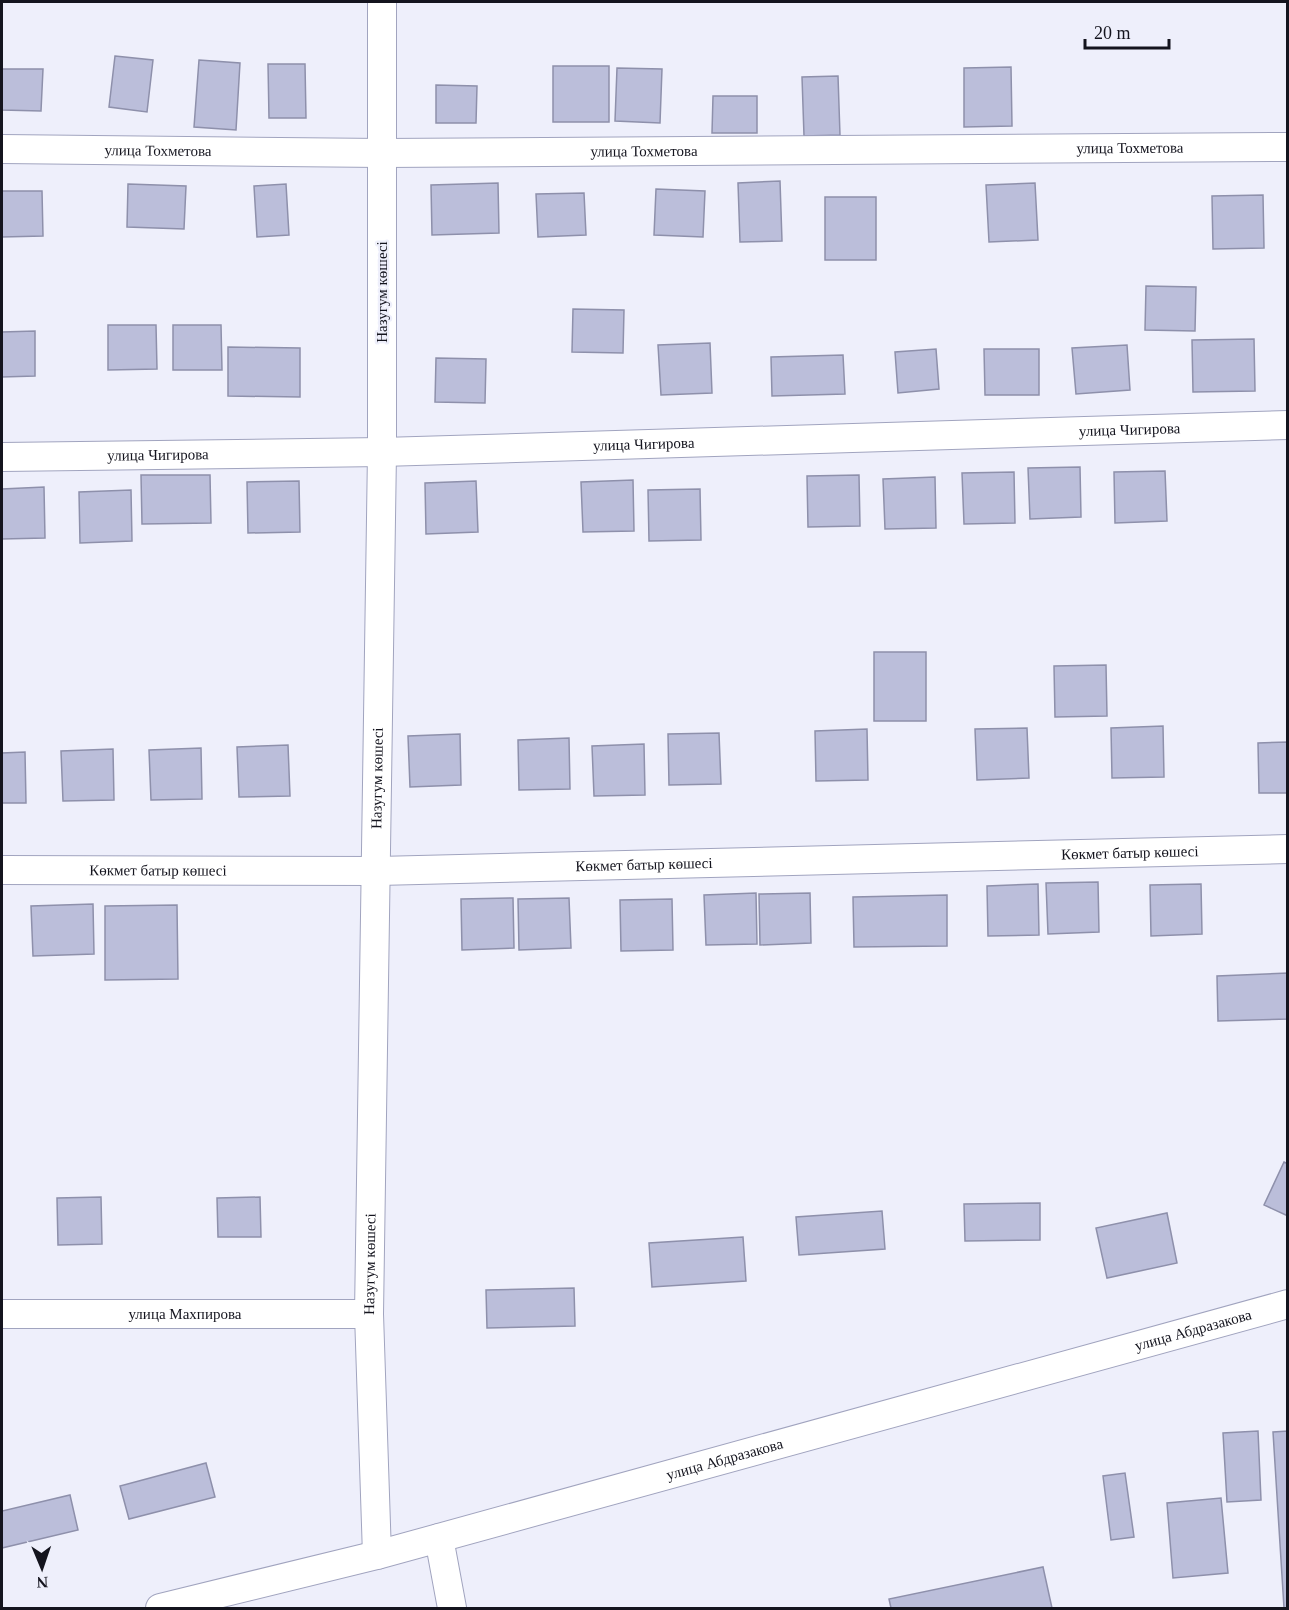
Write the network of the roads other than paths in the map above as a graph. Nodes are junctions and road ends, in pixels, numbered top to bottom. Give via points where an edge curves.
1 (382, 2) edge
2 (1287, 147) edge
3 (2, 150) edge
4 (382, 153) junction
5 (1287, 425) edge
6 (382, 452) junction
7 (2, 457) edge
8 (1287, 849) edge
9 (2, 870) edge
10 (378, 871) junction
11 (1287, 1304) edge
12 (2, 1314) edge
13 (369, 1314) junction
14 (439, 1538) junction
15 (377, 1555) junction
16 (160, 1608) edge
17 (452, 1608) edge

1 - 4 street, Назугум көшесі
2 - 4 street, улица Тохметова
3 - 4 street, улица Тохметова
4 - 6 street, Назугум көшесі
5 - 6 street, улица Чигирова
6 - 7 street, улица Чигирова
6 - 10 street, Назугум көшесі
8 - 10 street, Көкмет батыр көшесі
9 - 10 street, Көкмет батыр көшесі
10 - 13 street, Назугум көшесі
11 - 14 street, улица Абдразакова
12 - 13 street, улица Махпирова
13 - 15 street, Назугум көшесі
14 - 15 street, улица Абдразакова
14 - 17 street
15 - 16 street, улица Абдразакова

